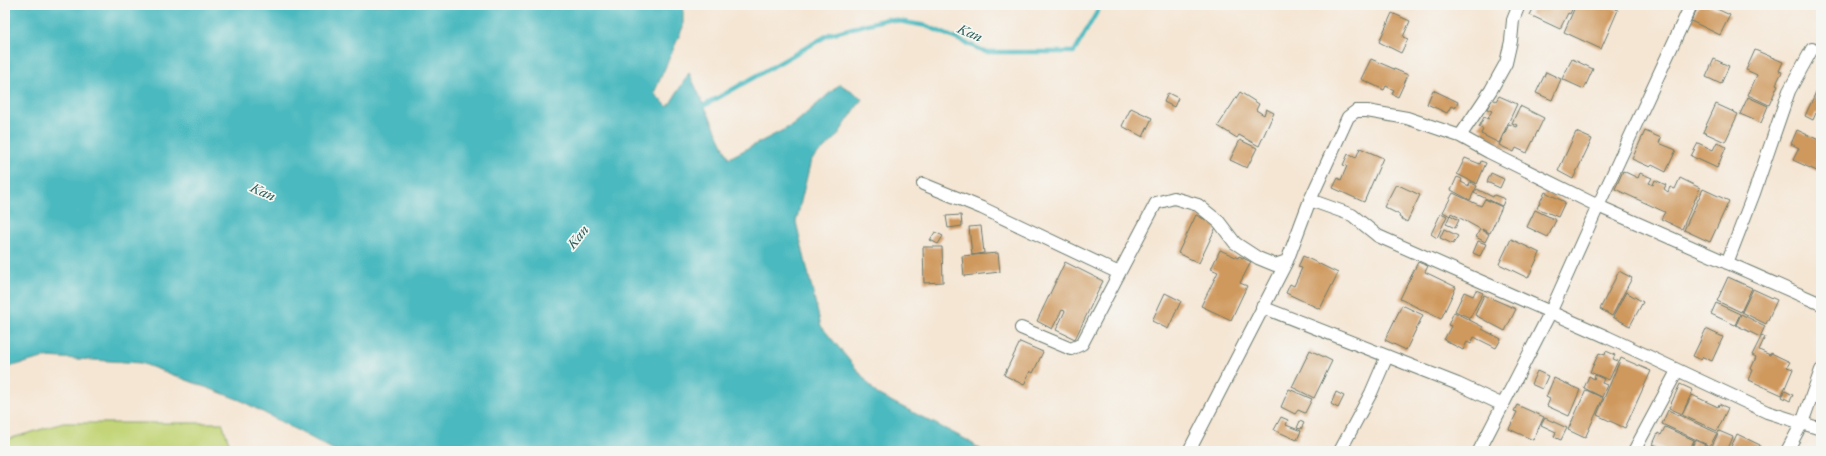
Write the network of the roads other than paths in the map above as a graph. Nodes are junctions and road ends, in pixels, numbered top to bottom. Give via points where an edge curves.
1 (1518, 5) edge
2 (1691, 5) edge
3 (1812, 49) dead end
4 (1460, 136) junction
5 (923, 184) dead end
6 (1310, 200) junction
7 (1598, 206) junction
8 (1287, 261) junction
9 (1727, 263) junction
10 (1119, 273) junction
11 (1821, 304) edge
12 (1262, 307) junction
13 (1550, 313) junction
14 (1021, 328) dead end
15 (1387, 356) junction
16 (1821, 370) edge
17 (1677, 371) junction
18 (1503, 405) junction
19 (1802, 423) junction
20 (1821, 429) edge
21 (1189, 451) edge
22 (1340, 451) edge
23 (1479, 451) edge
24 (1634, 451) edge
25 (1787, 451) edge

1 - 4 street via 1512,20 1512,41 1506,63
2 - 7 street
3 - 9 street via 1789,91
4 - 6 street via 1407,118 1356,111 1348,117
4 - 7 street
5 - 10 street via 982,208
6 - 8 street
6 - 13 street via 1352,214 1378,236
7 - 9 street
7 - 13 street
8 - 10 street via 1276,265 1258,258 1235,243 1219,222 1198,205 1174,198 1156,203
8 - 12 street
9 - 11 street
10 - 14 street via 1082,344 1071,349
12 - 15 street
12 - 21 street
13 - 17 street
13 - 18 street
15 - 18 street
15 - 22 street via 1371,393
16 - 19 street
17 - 19 street via 1767,412
17 - 24 street
18 - 23 street
19 - 20 street
19 - 25 street

